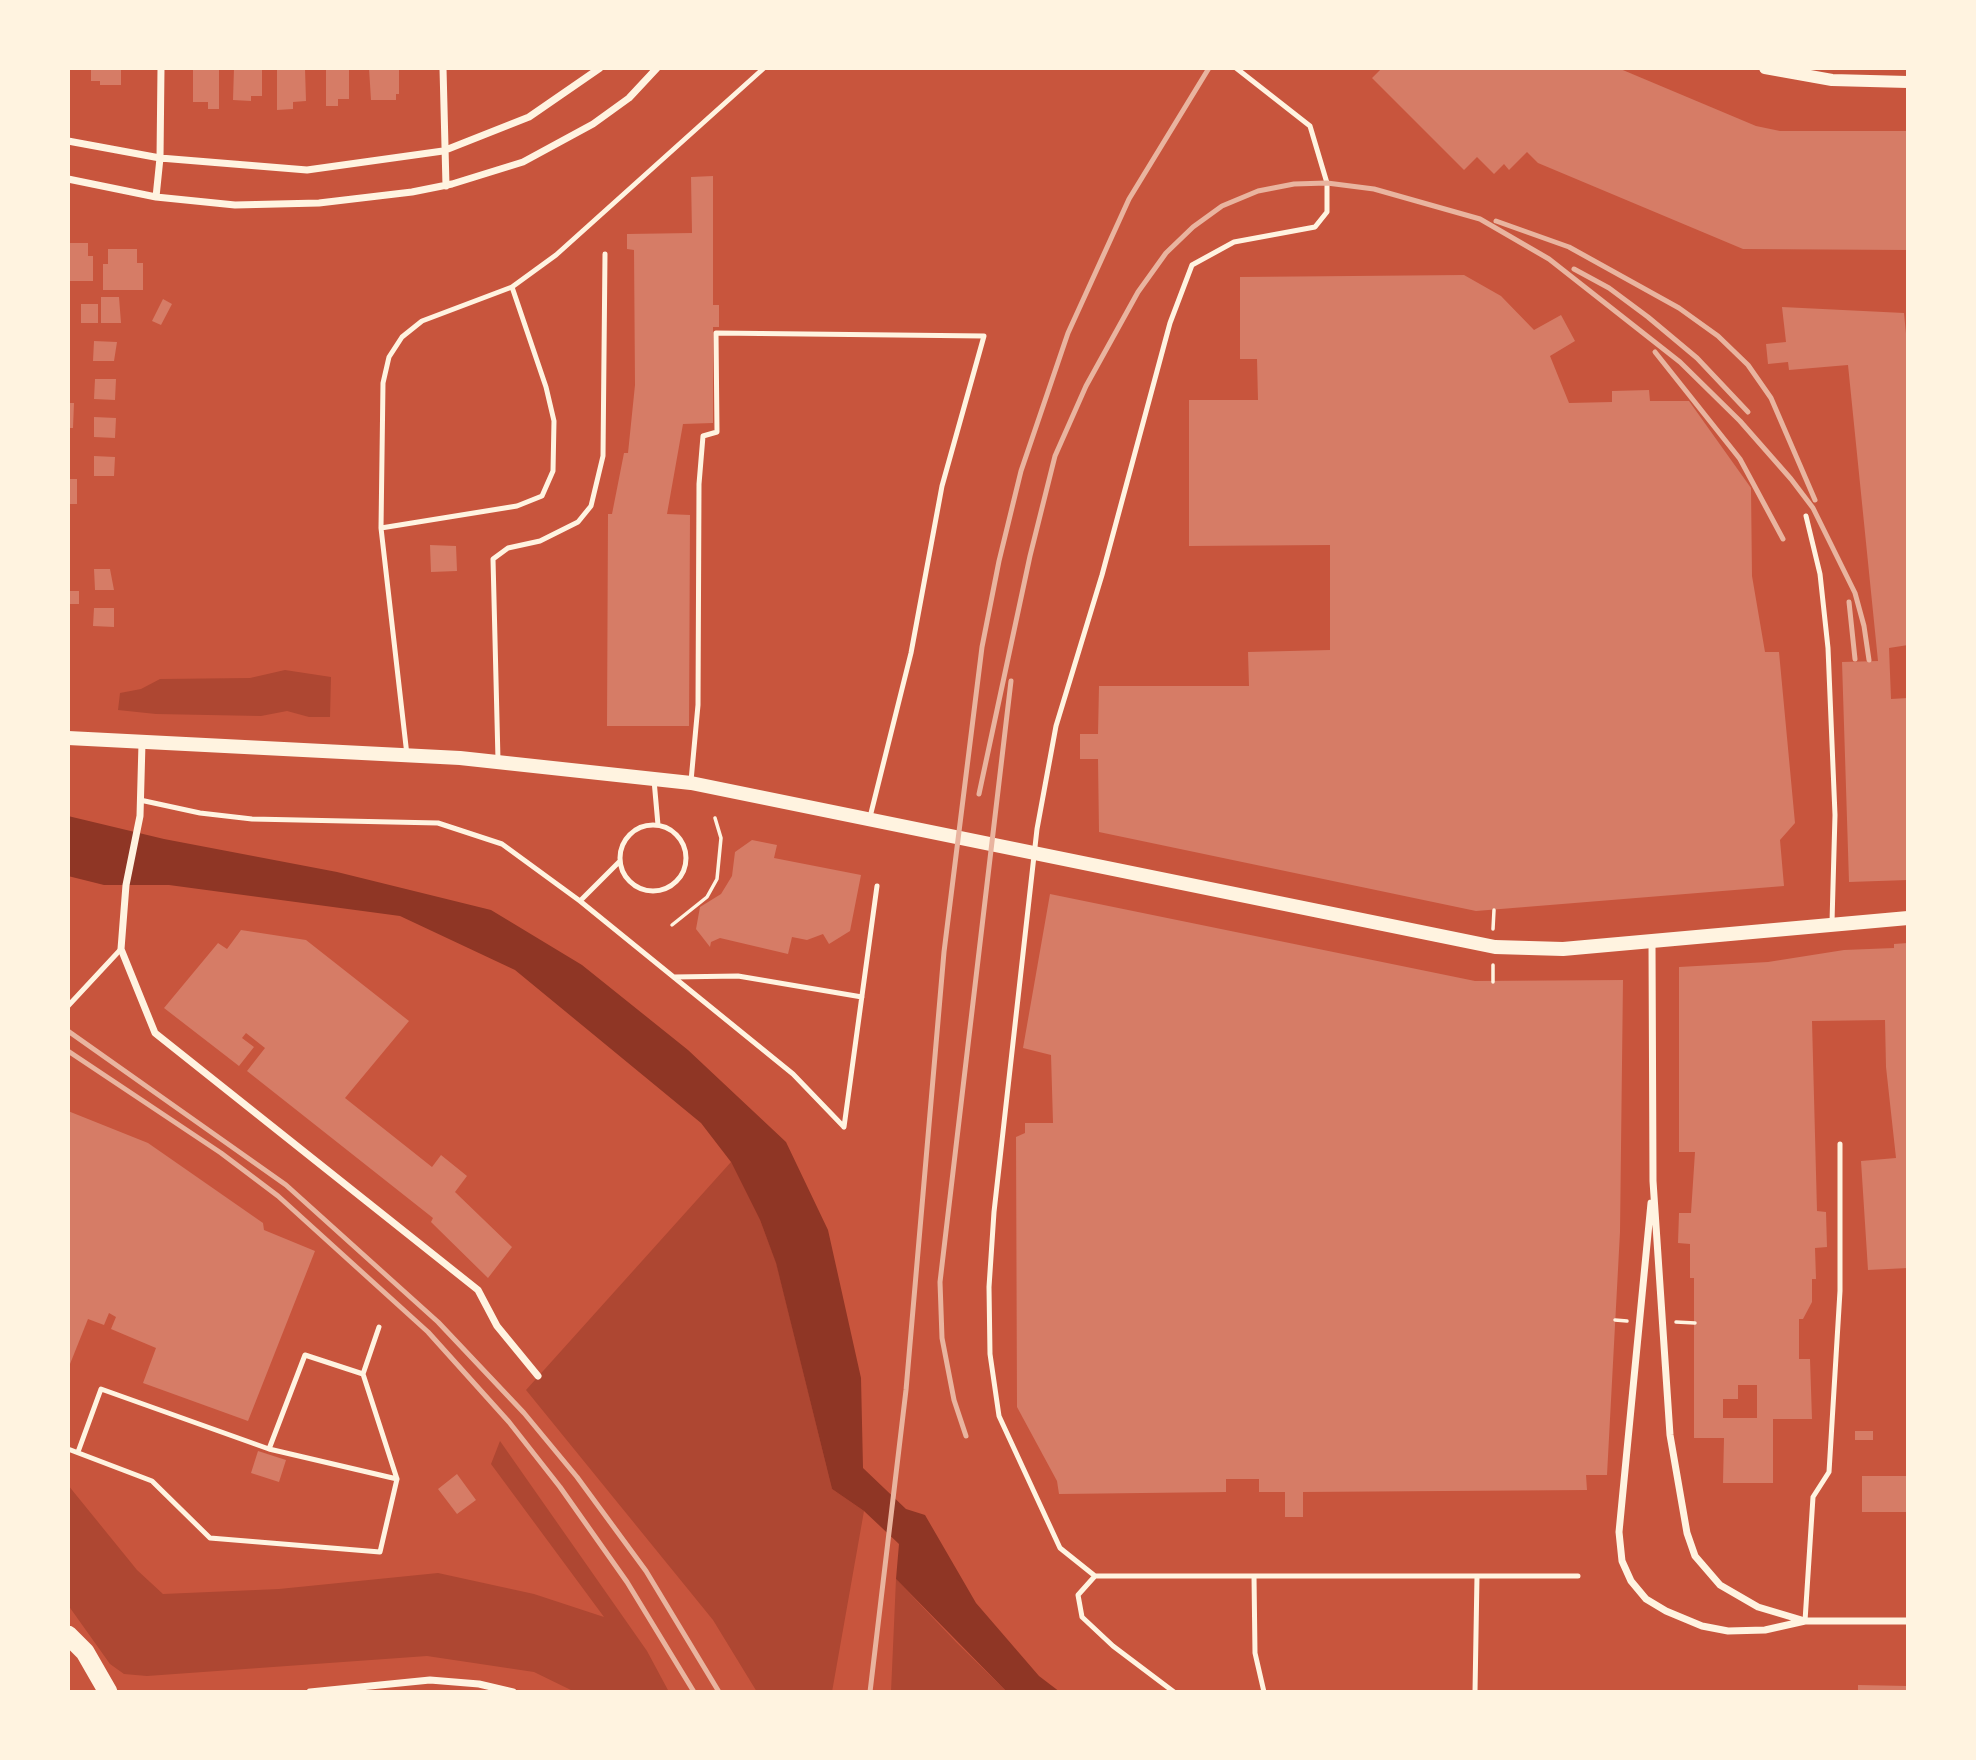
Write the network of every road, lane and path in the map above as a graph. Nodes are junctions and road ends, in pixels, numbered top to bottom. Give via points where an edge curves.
1 (161, 68) edge
2 (443, 68) edge
3 (600, 68) edge
4 (657, 68) edge
5 (764, 68) edge
6 (1236, 68) edge
7 (1765, 68) edge
8 (1908, 82) edge
9 (68, 141) edge
10 (443, 150) junction
11 (160, 158) junction
12 (68, 179) edge
13 (446, 186) junction
14 (156, 197) junction
15 (605, 254) dead end
16 (512, 287) junction
17 (1806, 516) dead end
18 (381, 528) junction
19 (68, 737) edge
20 (142, 743) junction
21 (407, 755) junction
22 (498, 763) junction
23 (654, 780) junction
24 (691, 783) junction
25 (140, 800) junction
26 (715, 818) dead end
27 (869, 820) junction
28 (658, 825) junction
29 (1034, 854) junction
30 (620, 862) junction
31 (877, 886) dead end
32 (580, 901) junction
33 (1908, 918) edge
34 (672, 925) dead end
35 (1832, 925) junction
36 (1652, 943) junction
37 (121, 949) junction
38 (673, 977) junction
39 (862, 997) junction
40 (68, 1006) edge
41 (1840, 1144) dead end
42 (1653, 1181) junction
43 (379, 1327) dead end
44 (363, 1374) junction
45 (538, 1376) dead end
46 (68, 1449) edge
47 (269, 1450) junction
48 (78, 1452) junction
49 (397, 1479) junction
50 (1095, 1576) junction
51 (1254, 1576) junction
52 (1476, 1576) junction
53 (1578, 1576) dead end
54 (1805, 1621) junction
55 (1908, 1621) edge
56 (68, 1635) edge
57 (358, 1690) edge
58 (108, 1692) edge
59 (310, 1692) edge
60 (513, 1692) edge
61 (1174, 1692) edge
62 (1264, 1692) edge
63 (1475, 1692) edge

1 - 11 street
2 - 10 street
3 - 10 street via 529,117
4 - 13 street via 629,98 593,124 523,162
5 - 16 lane via 556,255
6 - 29 lane via 1310,126 1327,183 1327,212 1315,227 1234,242 1192,264 1170,323 1056,726
7 - 8 street via 1832,80
9 - 11 street
10 - 11 street via 307,170
10 - 13 street
11 - 14 street
12 - 14 street
13 - 14 street via 319,202 235,205
15 - 22 lane via 603,456 591,506 578,522 540,541 508,548 493,559
16 - 18 lane via 422,321 402,337 389,357 383,383
16 - 18 lane via 554,421 553,471 542,496 517,506
17 - 35 lane via 1820,574 1828,648 1835,815
18 - 21 lane
19 - 20 main road
20 - 21 main road
20 - 25 street
21 - 22 main road
22 - 23 main road
23 - 24 main road
23 - 28 lane
24 - 27 main road
24 - 27 lane via 698,705 703,436 717,432 716,333 984,336 942,486 911,653
25 - 32 lane via 252,818 438,823 502,844
25 - 37 street
26 - 34 path via 721,838 717,880 707,897
27 - 29 main road
28 - 30 lane via 630,834
28 - 30 lane via 677,834 687,855 686,867 673,885 662,891 640,888 630,882
29 - 36 main road via 1494,947 1563,949
29 - 50 lane via 994,1212 990,1354 999,1416 1060,1549
30 - 32 lane
31 - 39 lane
32 - 38 lane
33 - 35 main road
35 - 36 main road
36 - 42 street
37 - 40 lane
37 - 45 street via 155,1033 478,1290 497,1326
38 - 39 lane via 738,976
38 - 39 lane via 793,1074 844,1127
41 - 54 lane via 1840,1290 1829,1472 1812,1497
42 - 54 street via 1670,1435 1687,1533 1695,1556 1720,1584 1758,1607
42 - 54 street via 1622,1483 1622,1561 1646,1599 1702,1626 1765,1630
43 - 44 lane
44 - 47 lane via 305,1354
44 - 49 lane
46 - 48 lane
47 - 48 lane via 101,1389
47 - 49 lane
48 - 49 lane via 152,1481 210,1538 380,1552
50 - 51 lane
50 - 61 lane via 1078,1595 1082,1617
51 - 52 lane
51 - 62 lane via 1255,1653
52 - 53 lane
52 - 63 lane
54 - 55 street
56 - 58 highway via 85,1652
57 - 59 street
57 - 60 street via 456,1681

